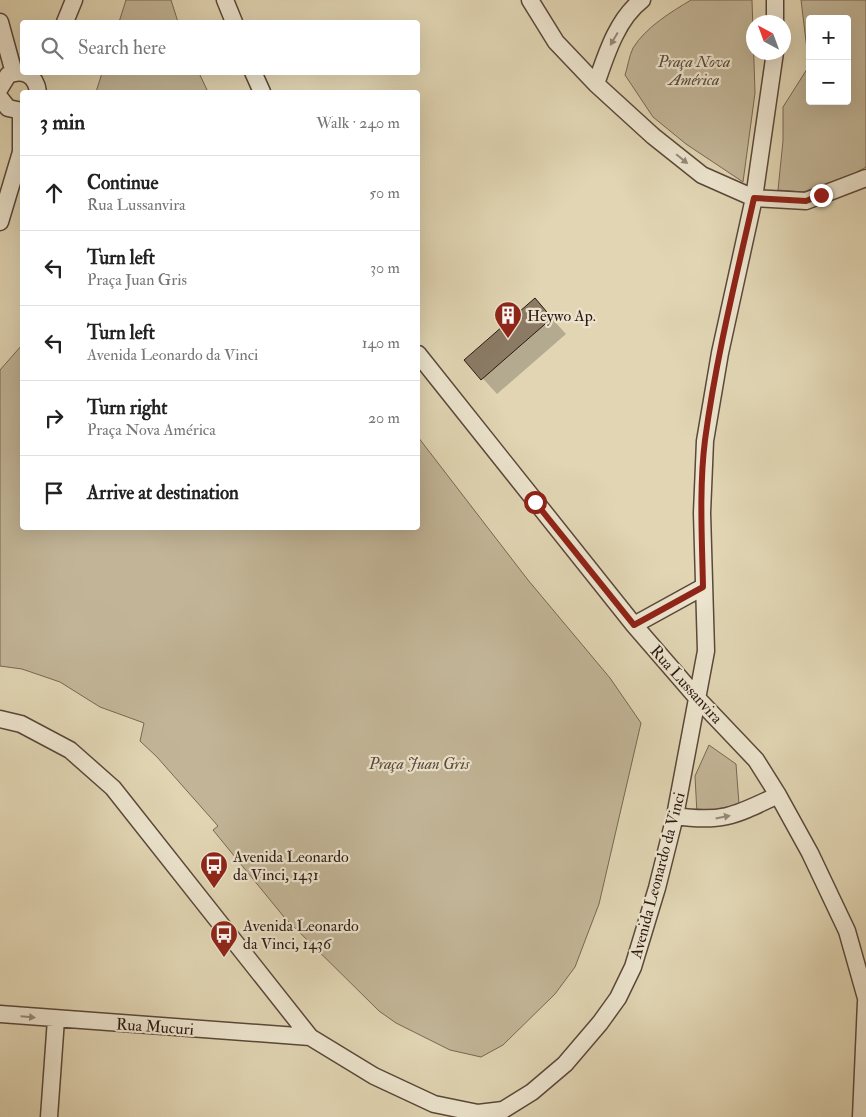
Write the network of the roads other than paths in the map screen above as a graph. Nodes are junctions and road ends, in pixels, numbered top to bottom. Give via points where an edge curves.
1 (74, 0) edge
2 (225, 0) edge
3 (530, 0) edge
4 (642, 0) edge
5 (775, 0) edge
6 (775, 15) edge
7 (65, 20) edge
8 (233, 20) edge
9 (0, 22) edge
10 (774, 60) edge
11 (14, 73) junction
12 (20, 74) edge
13 (28, 75) edge
14 (255, 75) edge
15 (39, 84) edge
16 (596, 84) junction
17 (0, 88) edge
18 (261, 90) edge
19 (0, 98) edge
20 (20, 111) edge
21 (20, 155) edge
22 (866, 178) edge
23 (754, 198) junction
24 (0, 222) edge
25 (420, 357) edge
26 (703, 587) junction
27 (634, 625) junction
28 (698, 699) junction
29 (0, 719) edge
30 (778, 795) junction
31 (675, 816) junction
32 (866, 1000) edge
33 (0, 1014) edge
34 (56, 1019) junction
35 (310, 1037) junction
36 (49, 1117) edge
37 (861, 1117) edge

1 - 7 street
2 - 8 street
3 - 16 street via 556,42
4 -> 16 street via 611,41
5 - 6 street
9 - 11 street
10 - 23 street, Avenida Leonardo da Vinci
11 - 12 street
11 - 17 street via 4,79
13 - 15 street
14 - 18 street
16 -> 23 street via 702,175
19 - 20 street via 8,108
21 - 24 street
22 - 23 street via 806,201
23 - 26 street, Avenida Leonardo da Vinci via 720,352 705,441
25 - 27 street, Rua Lussanvira
26 - 27 street
26 - 28 street, Avenida Leonardo da Vinci via 706,651
27 - 28 street, Rua Lussanvira
28 - 30 street, Rua Lussanvira via 756,760
28 - 31 street, Avenida Leonardo da Vinci
29 - 35 street, Avenida Leonardo da Vinci via 21,724 70,750 114,788
31 -> 30 street via 704,820 726,818
30 - 32 street, Rua Lussanvira via 847,931
31 - 35 street, Avenida Leonardo da Vinci via 641,943 618,998 565,1064 532,1092 503,1110 478,1114 434,1104 374,1076
32 - 37 street, Rua Lussanvira
33 -> 34 street, Rua Mucuri
34 - 35 street, Rua Mucuri
34 - 36 street

